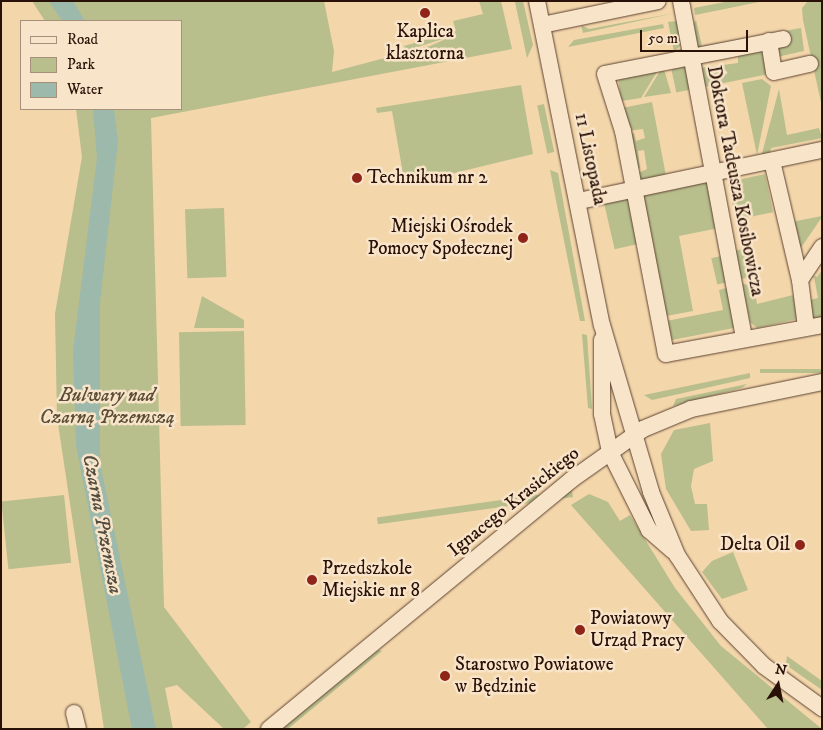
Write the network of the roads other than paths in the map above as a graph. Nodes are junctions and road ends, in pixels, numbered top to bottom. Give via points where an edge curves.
1 (537, 1) edge
2 (658, 1) edge
3 (681, 1) edge
4 (542, 25) junction
5 (691, 56) junction
6 (810, 64) dead end
7 (822, 150) edge
8 (772, 161) junction
9 (712, 174) junction
10 (635, 190) junction
11 (579, 201) junction
12 (822, 247) edge
13 (800, 280) junction
14 (602, 325) junction
15 (814, 326) edge
16 (744, 338) junction
17 (822, 382) edge
18 (635, 435) junction
19 (610, 452) junction
20 (677, 554) junction
21 (822, 708) edge
22 (269, 729) edge

1 - 4 street, 11 Listopada
2 - 4 street
3 - 5 street, Doktora Tadeusza Kosibowicza
4 - 11 street, 11 Listopada
5 - 6 street via 776,40 774,72
5 - 9 street, Doktora Tadeusza Kosibowicza
5 - 10 street via 605,74
7 - 8 street
8 - 9 street
8 - 13 street
9 - 10 street
9 - 16 street, Doktora Tadeusza Kosibowicza
10 - 11 street
10 - 16 street via 666,354
11 - 14 street, 11 Listopada
12 - 13 street
13 - 15 street
14 - 18 street, 11 Listopada
14 - 19 street, 11 Listopada via 602,414
15 - 16 street
17 - 18 street, Ignacego Krasickiego via 691,409
18 - 19 street, Ignacego Krasickiego
18 - 20 street, 11 Listopada via 651,492
19 - 20 street, 11 Listopada via 649,530
19 - 22 street, Ignacego Krasickiego
20 - 21 street, 11 Listopada via 733,636 782,681

